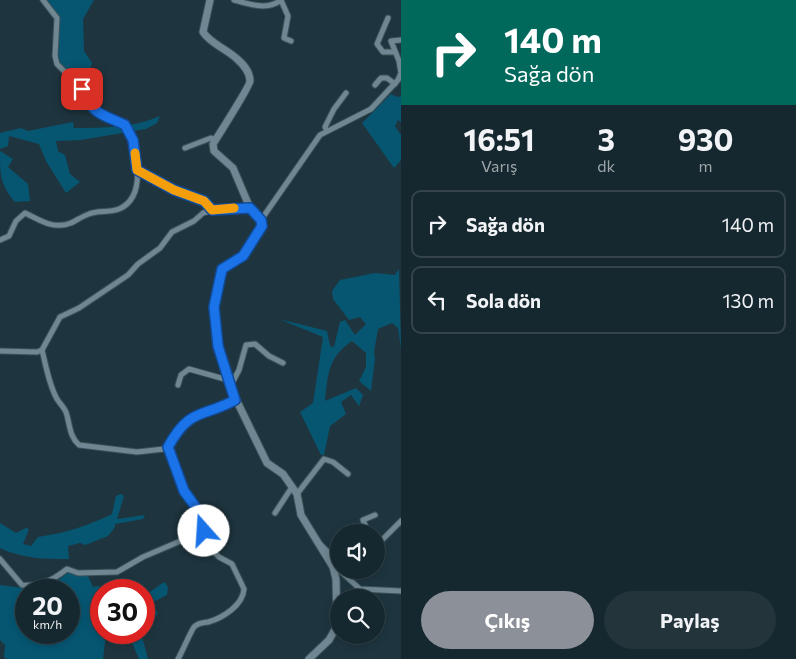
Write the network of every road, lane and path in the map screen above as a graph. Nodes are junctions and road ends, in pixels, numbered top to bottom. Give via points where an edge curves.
1 (43, 0) edge
2 (210, 0) edge
3 (234, 0) edge
4 (281, 0) edge
5 (388, 18) dead end
6 (401, 40) edge
7 (291, 41) dead end
8 (395, 52) junction
9 (394, 84) junction
10 (375, 85) dead end
11 (346, 93) dead end
12 (327, 131) junction
13 (216, 140) junction
14 (185, 148) dead end
15 (137, 170) junction
16 (250, 208) junction
17 (212, 210) junction
18 (261, 220) junction
19 (0, 240) edge
20 (0, 350) edge
21 (42, 350) junction
22 (283, 363) dead end
23 (229, 384) junction
24 (178, 385) dead end
25 (235, 400) junction
26 (168, 447) junction
27 (348, 474) dead end
28 (292, 487) junction
29 (297, 494) junction
30 (275, 513) dead end
31 (374, 516) dead end
32 (401, 521) edge
33 (365, 524) edge
34 (204, 531) junction
35 (385, 537) edge
36 (318, 544) junction
37 (330, 553) edge
38 (325, 556) junction
39 (0, 559) edge
40 (330, 561) edge
41 (349, 579) edge
42 (401, 591) edge
43 (178, 659) edge
44 (310, 659) edge

1 - 15 street via 57,18 57,64 82,89 89,104 101,116 125,125 133,140
2 - 13 street via 203,32 236,57 247,69 250,80 248,90
3 - 4 street via 261,6
4 - 7 street via 288,16 284,38
5 - 8 street via 377,44 383,52
6 - 8 street via 391,41
8 - 9 street via 400,73
9 - 10 street via 387,78 381,78
9 - 12 street via 371,110
11 - 12 street via 327,121
12 - 18 street via 315,142
13 - 14 street via 211,138
13 - 16 street via 212,144 214,150 233,168
15 - 17 street via 174,190 204,201
15 - 19 street via 136,191 120,208 89,213 69,224 49,226 25,213 16,221 10,236
16 - 17 street
16 - 18 street
17 - 21 street via 172,232 160,248 114,285 60,317
18 - 23 street via 262,226 243,256 222,269 214,307 218,346
20 - 21 street
21 - 26 street via 48,376 66,413 74,441 79,445 137,452
22 - 23 street via 255,344 246,345 238,370
23 - 24 street via 189,369 181,375
23 - 25 street
25 - 26 street via 195,415 184,423
25 - 28 street via 267,463 283,474
26 - 34 street via 184,491 203,517
27 - 29 street via 324,459
28 - 29 street
28 - 30 street
29 - 36 street via 301,515
31 - 33 street via 363,520
32 - 35 street
34 - 39 street via 117,572 78,573 67,569 56,579 28,586 22,584
34 - 43 street via 208,545 235,570 244,594 239,604 229,612 193,628
36 - 37 street
36 - 38 street
38 - 40 street
38 - 44 street via 336,578 337,626 329,640
41 - 42 street via 360,589

